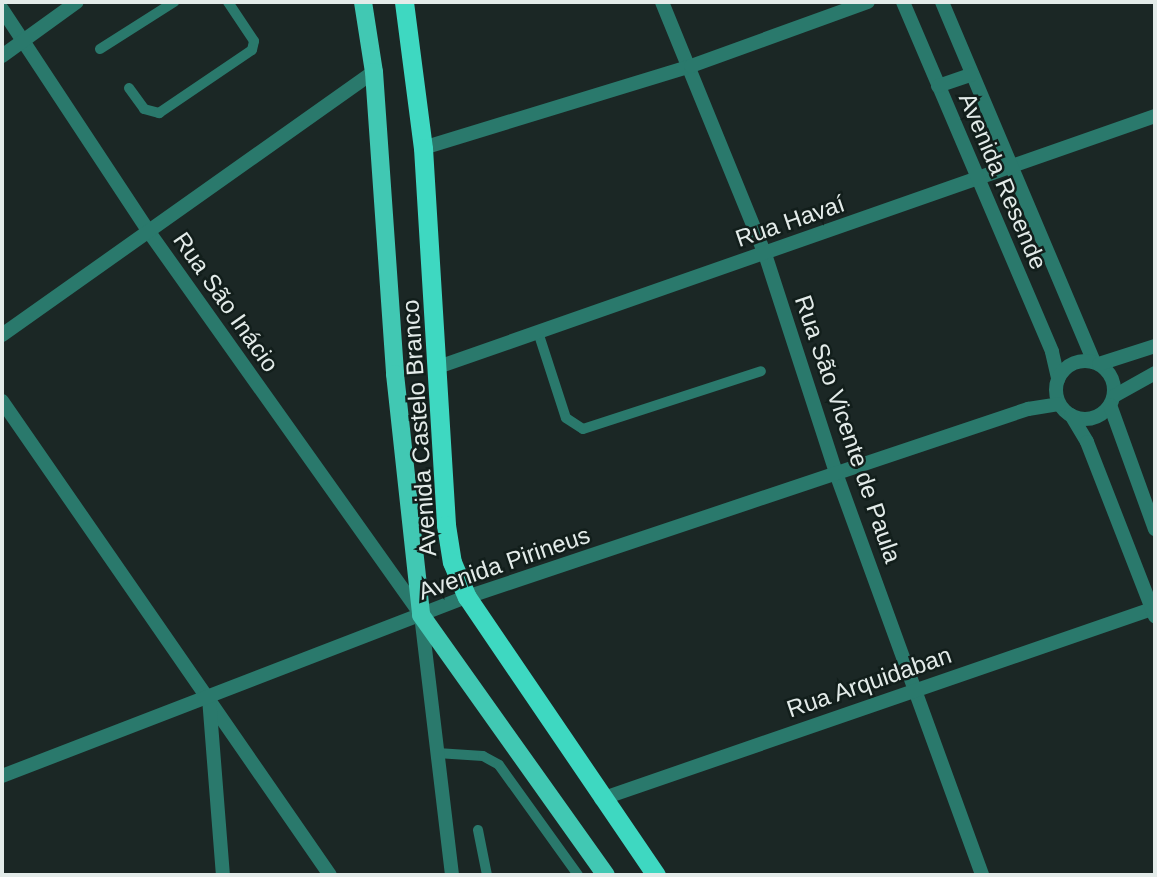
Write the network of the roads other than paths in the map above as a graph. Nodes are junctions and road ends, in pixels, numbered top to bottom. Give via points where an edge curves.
1 (77, 2) edge
2 (174, 2) edge
3 (228, 2) edge
4 (363, 2) edge
5 (404, 2) edge
6 (662, 2) edge
7 (868, 2) edge
8 (903, 2) edge
9 (943, 2) edge
10 (2, 9) edge
11 (24, 40) junction
12 (100, 49) dead end
13 (2, 56) edge
14 (691, 66) junction
15 (374, 72) junction
16 (972, 74) junction
17 (938, 86) junction
18 (129, 88) dead end
19 (1155, 116) edge
20 (424, 148) junction
21 (1011, 168) junction
22 (977, 180) junction
23 (149, 232) junction
24 (765, 254) junction
25 (538, 332) junction
26 (2, 335) edge
27 (1155, 346) edge
28 (1096, 363) junction
29 (438, 367) junction
30 (761, 371) dead end
31 (1155, 373) edge
32 (1057, 384) junction
33 (2, 401) edge
34 (1112, 401) junction
35 (1059, 404) junction
36 (1028, 408) junction
37 (1071, 415) junction
38 (837, 476) junction
39 (1155, 529) edge
40 (467, 597) junction
41 (1154, 612) edge
42 (421, 615) junction
43 (914, 690) junction
44 (209, 696) junction
45 (438, 753) junction
46 (2, 776) edge
47 (601, 799) junction
48 (478, 830) dead end
49 (223, 875) edge
50 (330, 875) edge
51 (452, 875) edge
52 (487, 875) edge
53 (578, 875) edge
54 (606, 875) edge
55 (656, 875) edge
56 (982, 875) edge

1 - 11 street
2 - 12 lane
3 - 18 lane via 254,41 252,50 159,113 144,108
4 - 15 main road, Avenida Castelo Branco
5 - 20 highway, Avenida Castelo Branco
6 - 14 street, Rua São Vicente de Paula
7 - 14 street
8 - 17 street, Avenida Resende
9 - 16 street, Avenida Resende
10 - 11 street, Rua São Inácio
11 - 13 street
11 - 23 street, Rua São Inácio
14 - 20 street
14 - 24 street, Rua São Vicente de Paula
15 - 23 street
15 - 42 main road, Avenida Castelo Branco via 395,374
16 - 17 street
16 - 21 street, Avenida Resende
17 - 22 street, Avenida Resende
19 - 21 street, Rua Havaí
20 - 29 highway, Avenida Castelo Branco
21 - 22 street, Rua Havaí
21 - 28 street, Avenida Resende
22 - 24 street, Rua Havaí
22 - 32 street, Avenida Resende via 1052,352
23 - 26 street
23 - 42 street, Rua São Inácio
24 - 25 street, Rua Havaí
24 - 38 street, Rua São Vicente de Paula
25 - 29 street, Rua Havaí
25 - 30 lane via 566,418 583,429
27 - 28 street
28 - 32 street via 1066,368
28 - 34 street via 1108,372
29 - 40 highway, Avenida Castelo Branco via 446,524 452,562
31 - 34 street
32 - 35 street
32 - 36 street, Avenida Pirineus
33 - 44 street
34 - 37 street via 1092,417
34 - 39 street
35 - 36 street, Avenida Pirineus
35 - 37 street
36 - 38 street, Avenida Pirineus
37 - 41 street via 1087,442
38 - 40 street, Avenida Pirineus
38 - 43 street, Rua São Vicente de Paula
40 - 42 street, Avenida Pirineus
40 - 47 highway, Avenida Castelo Branco
41 - 43 street, Rua Arquidaban
42 - 44 street, Avenida Pirineus
42 - 45 street
42 - 54 main road, Avenida Castelo Branco
43 - 47 street, Rua Arquidaban
43 - 56 street, Rua São Vicente de Paula
44 - 46 street, Avenida Pirineus
44 - 49 street
44 - 50 street
45 - 51 street
45 - 53 lane via 484,757 499,765
47 - 55 highway, Avenida Castelo Branco
48 - 52 lane

